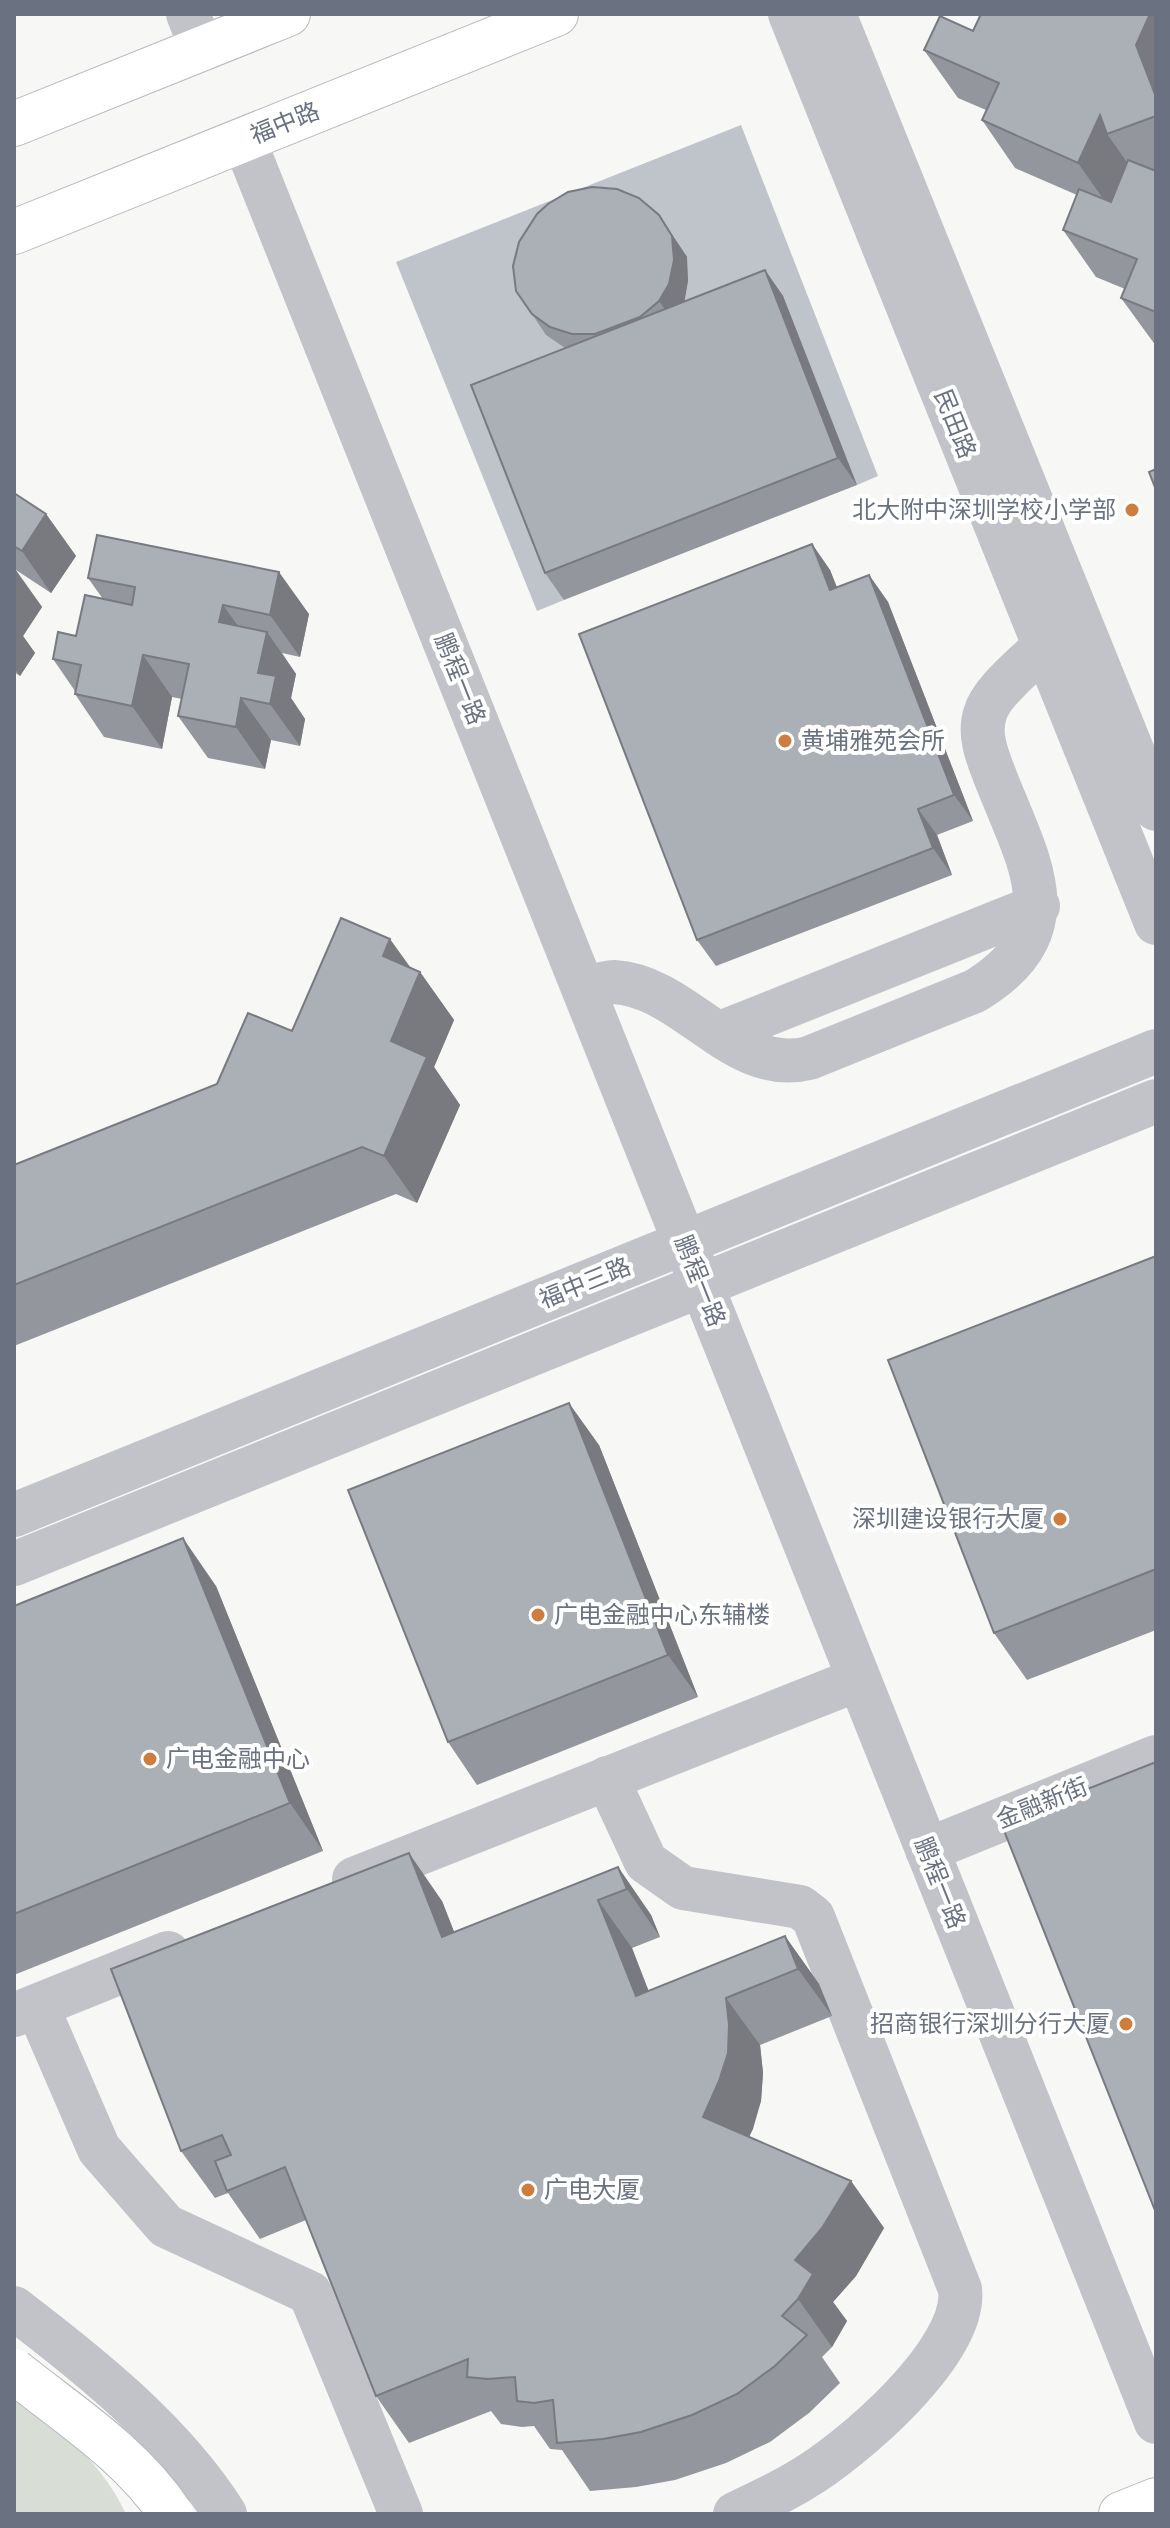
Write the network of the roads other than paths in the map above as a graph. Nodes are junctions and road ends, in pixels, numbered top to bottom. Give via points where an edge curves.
1 (288, 14) edge
2 (556, 14) edge
3 (790, 14) edge
4 (834, 14) edge
5 (195, 31) edge
6 (14, 124) edge
7 (244, 140) junction
8 (14, 232) edge
9 (1044, 646) junction
10 (1156, 809) edge
11 (1156, 923) edge
12 (584, 990) junction
13 (1156, 1051) edge
14 (1156, 1101) edge
15 (685, 1243) junction
16 (702, 1286) junction
17 (14, 1515) edge
18 (14, 1564) edge
19 (859, 1679) junction
20 (1156, 1757) edge
21 (607, 1778) junction
22 (927, 1850) junction
23 (315, 1895) edge
24 (198, 1941) edge
25 (25, 2010) edge
26 (14, 2308) edge
27 (72, 2353) junction
28 (14, 2374) edge
29 (1156, 2422) edge
30 (1156, 2500) edge
31 (171, 2514) edge
32 (225, 2514) edge
33 (401, 2514) edge
34 (735, 2514) edge
35 (1121, 2514) edge

1 - 5 main road
2 - 7 main road, 福中路
3 - 9 street, 民田路
4 - 10 street, 民田路
5 - 6 main road
7 - 8 main road, 福中路
7 - 12 street, 鹏程一路
9 - 11 street, 民田路
9 - 12 street via 989,702 982,729 1033,872 1038,906 1027,939 990,981 794,1062 763,1059 647,988 611,982
12 - 15 street, 鹏程一路
13 - 15 street, 福中三路
14 - 16 street, 福中三路
15 - 16 street, 鹏程一路
15 - 17 street, 福中三路
16 - 18 street, 福中三路
16 - 19 street, 鹏程一路
19 - 21 street
19 - 22 street, 鹏程一路
20 - 22 street, 金融新街
21 - 23 street
21 - 34 street via 646,1862 683,1888 800,1907 813,1917 960,2289 962,2304 935,2359 874,2426 803,2479
22 - 29 street, 鹏程一路
24 - 25 street
25 - 33 street via 99,2149 166,2226 310,2293
26 - 27 street
27 - 28 street
27 - 32 street via 176,2448
28 - 31 main road, bridge via 120,2454
30 - 35 main road

